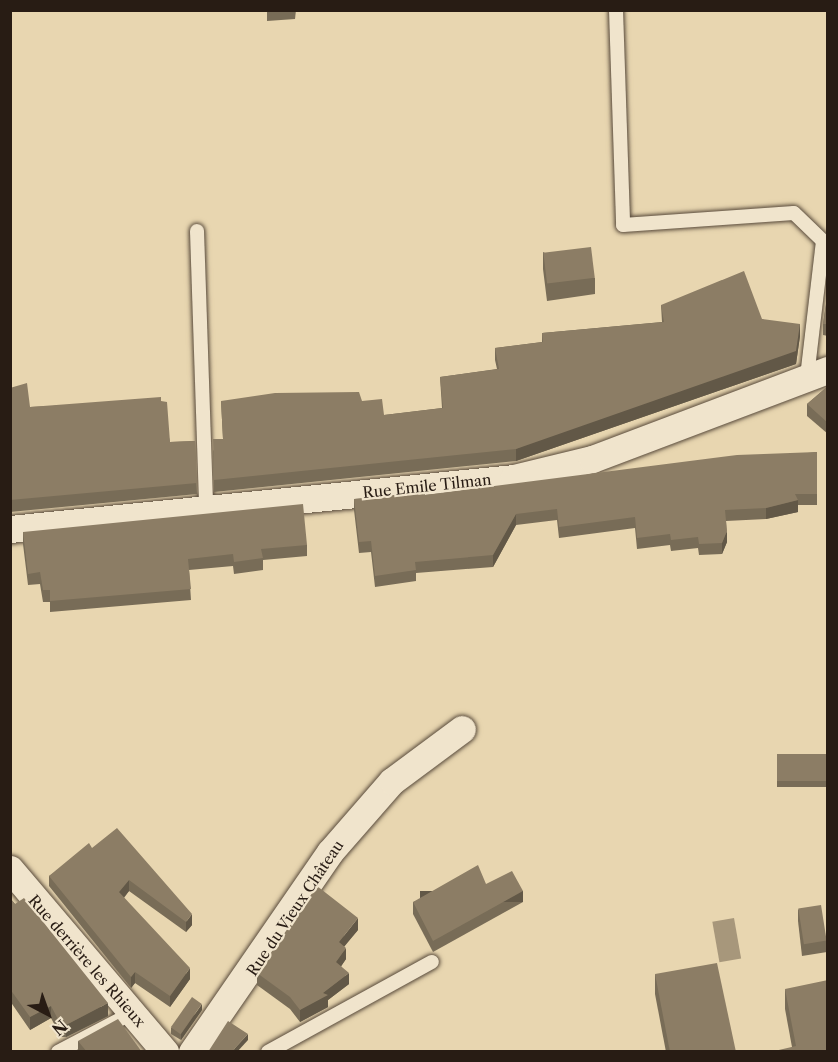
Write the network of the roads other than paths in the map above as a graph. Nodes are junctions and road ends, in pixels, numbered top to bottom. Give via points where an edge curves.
1 (616, 10) edge
2 (197, 231) dead end
3 (817, 374) edge
4 (206, 508) junction
5 (10, 529) edge
6 (462, 729) dead end
7 (10, 869) edge
8 (432, 962) dead end
9 (132, 1013) junction
10 (58, 1052) edge
11 (165, 1052) edge
12 (192, 1052) edge
13 (268, 1052) edge

1 - 3 lane via 623,225 794,213 823,241
2 - 4 lane
3 - 4 street, Rue Emile Tilman via 592,459 514,478
4 - 5 street, Rue Emile Tilman
6 - 12 street, Rue du Vieux Château via 392,781 330,852
7 - 9 street, Rue derrière les Rhieux
8 - 13 lane
9 - 10 lane
9 - 11 street, Rue derrière les Rhieux

